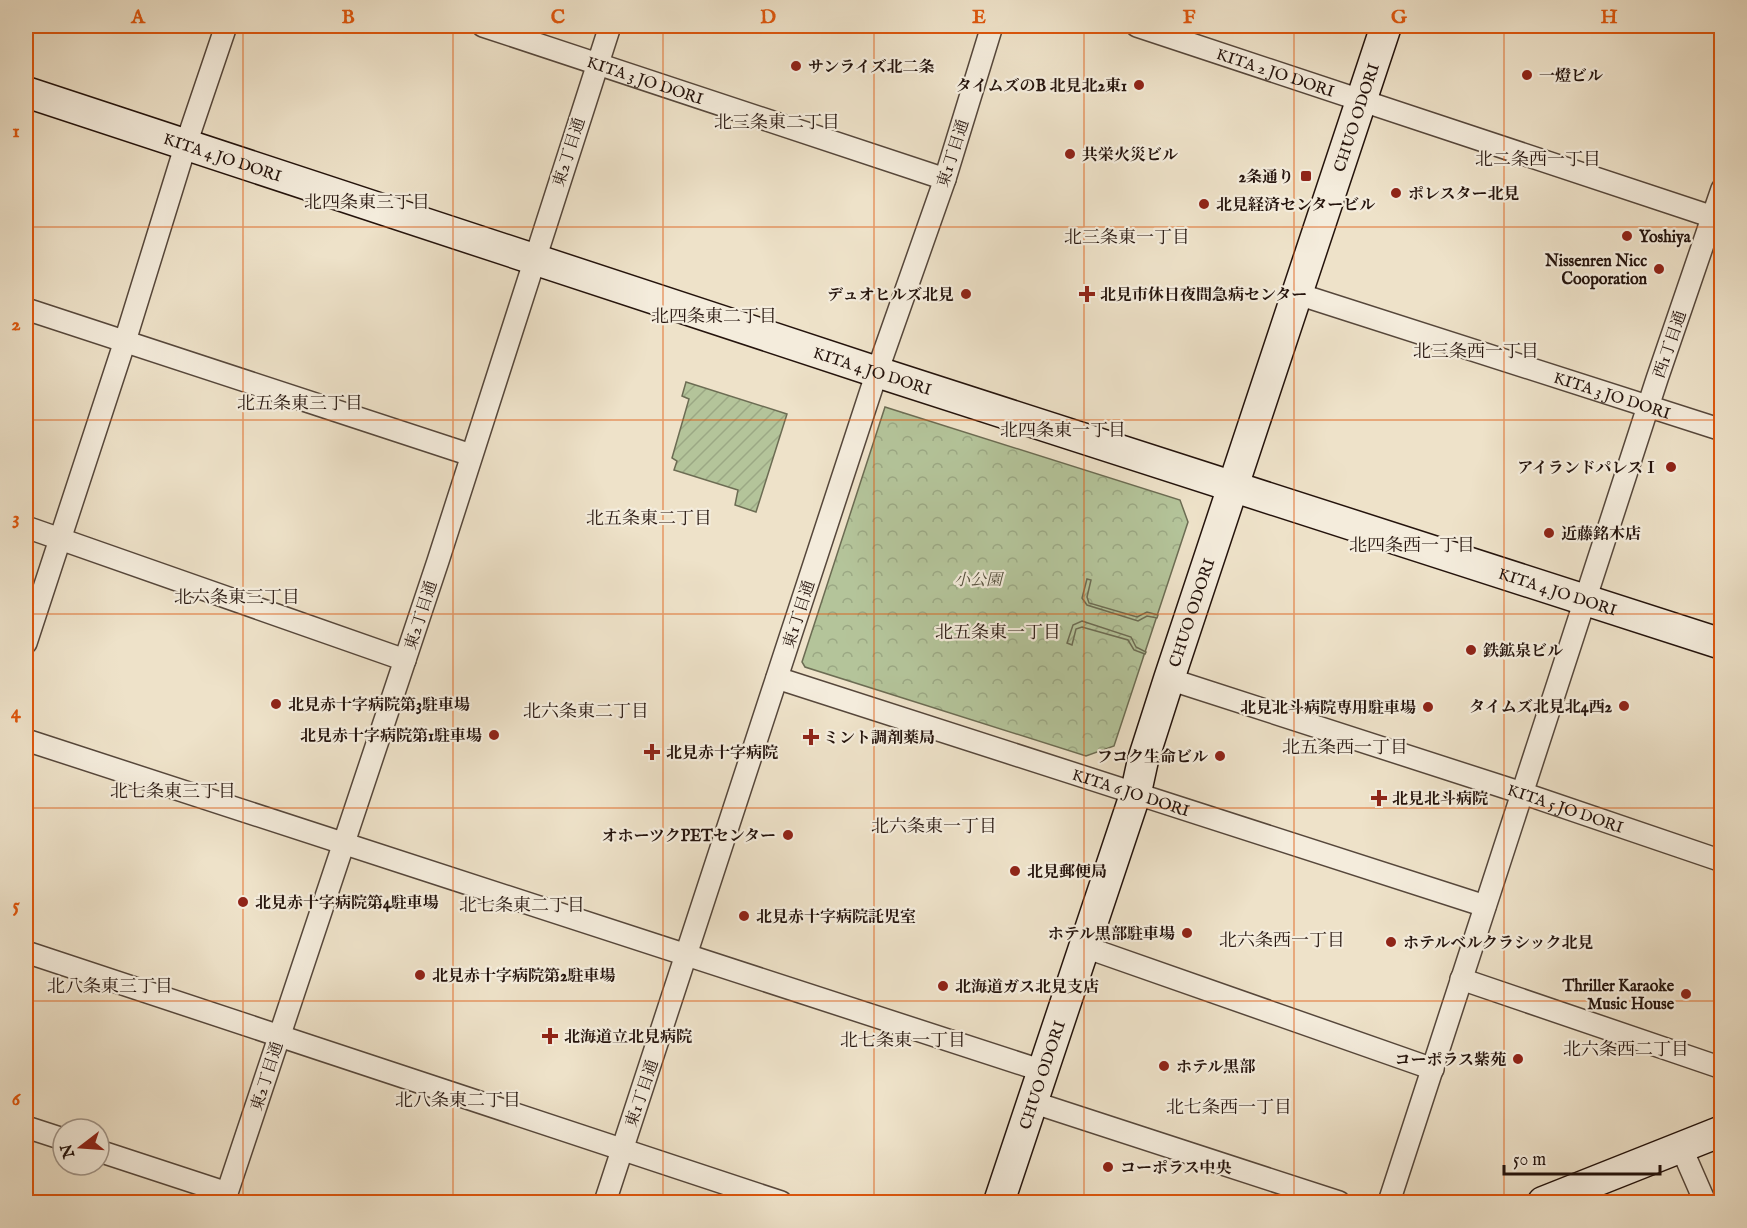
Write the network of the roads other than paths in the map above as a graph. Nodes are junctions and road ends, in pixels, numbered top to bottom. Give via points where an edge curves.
1 (226, 26) edge
2 (483, 26) edge
3 (609, 26) edge
4 (992, 26) edge
5 (1137, 26) edge
6 (1386, 26) edge
7 (597, 62) junction
8 (26, 92) edge
9 (1361, 100) junction
10 (186, 144) junction
11 (945, 179) junction
12 (1722, 189) edge
13 (1717, 218) edge
14 (534, 259) junction
15 (1298, 294) junction
16 (26, 309) edge
17 (125, 341) junction
18 (877, 372) junction
19 (1649, 406) junction
20 (1722, 430) edge
21 (471, 455) junction
22 (1233, 487) junction
23 (26, 527) edge
24 (60, 539) junction
25 (1584, 602) junction
26 (26, 643) edge
27 (1722, 645) edge
28 (405, 660) junction
29 (777, 678) junction
30 (1169, 679) junction
31 (26, 740) edge
32 (1136, 792) junction
33 (1522, 793) junction
34 (343, 845) junction
35 (1722, 861) edge
36 (1485, 906) junction
37 (1085, 947) junction
38 (26, 952) edge
39 (687, 955) junction
40 (1461, 979) junction
41 (279, 1038) junction
42 (1722, 1068) edge
43 (1433, 1069) junction
44 (1043, 1071) junction
45 (1032, 1102) junction
46 (26, 1127) edge
47 (1722, 1131) edge
48 (51, 1135) edge
49 (1682, 1147) junction
50 (622, 1149) junction
51 (111, 1155) edge
52 (226, 1198) edge
53 (605, 1203) edge
54 (781, 1203) edge
55 (999, 1203) edge
56 (1339, 1203) edge
57 (1389, 1203) edge
58 (1543, 1203) edge
59 (1705, 1203) edge

1 - 10 street
2 - 7 street, KITA 3 JO DORI
3 - 7 street, 東2丁目通
4 - 11 street, 東1丁目通
5 - 9 street, KITA 2 JO DORI
6 - 9 street, CHUO ODORI
7 - 11 street, KITA 3 JO DORI
7 - 14 street, 東2丁目通
8 - 10 street, KITA 4 JO DORI
9 - 13 street, KITA 2 JO DORI
9 - 15 street, CHUO ODORI
10 - 14 street, KITA 4 JO DORI
10 - 17 street
11 - 18 street, 東1丁目通
12 - 13 street, 西1丁目通
13 - 19 street, 西1丁目通
14 - 18 street, KITA 4 JO DORI
14 - 21 street, 東2丁目通
15 - 19 street, KITA 3 JO DORI
15 - 22 street, CHUO ODORI
16 - 17 street
17 - 21 street
17 - 24 street
18 - 22 street, KITA 4 JO DORI
18 - 29 street, 東1丁目通
19 - 20 street, KITA 3 JO DORI
19 - 25 street, 西1丁目通
21 - 28 street, 東2丁目通
22 - 25 street, KITA 4 JO DORI
22 - 30 street, CHUO ODORI
23 - 24 street
24 - 26 street
24 - 28 street
25 - 27 street, KITA 4 JO DORI
25 - 33 street, 西1丁目通
28 - 34 street, 東2丁目通
29 - 32 street, KITA 6 JO DORI
29 - 39 street, 東1丁目通
30 - 32 street, CHUO ODORI
30 - 33 street, KITA 5 JO DORI
31 - 34 street
32 - 36 street, KITA 6 JO DORI
32 - 37 street, CHUO ODORI
33 - 35 street, KITA 5 JO DORI
33 - 36 street, 西1丁目通
34 - 39 street
34 - 41 street, 東2丁目通
36 - 40 street, 西1丁目通
37 - 43 street
37 - 44 street, CHUO ODORI
38 - 41 street
39 - 44 street
39 - 50 street, 東1丁目通
40 - 42 street
40 - 43 street, 西1丁目通
41 - 50 street
41 - 52 street, 東2丁目通
43 - 57 street, 西1丁目通
44 - 45 street, CHUO ODORI
45 - 55 street, CHUO ODORI
45 - 56 street
46 - 48 street
47 - 49 street
49 - 58 street
49 - 59 street
50 - 53 street, 東1丁目通
50 - 54 street
51 - 52 street

